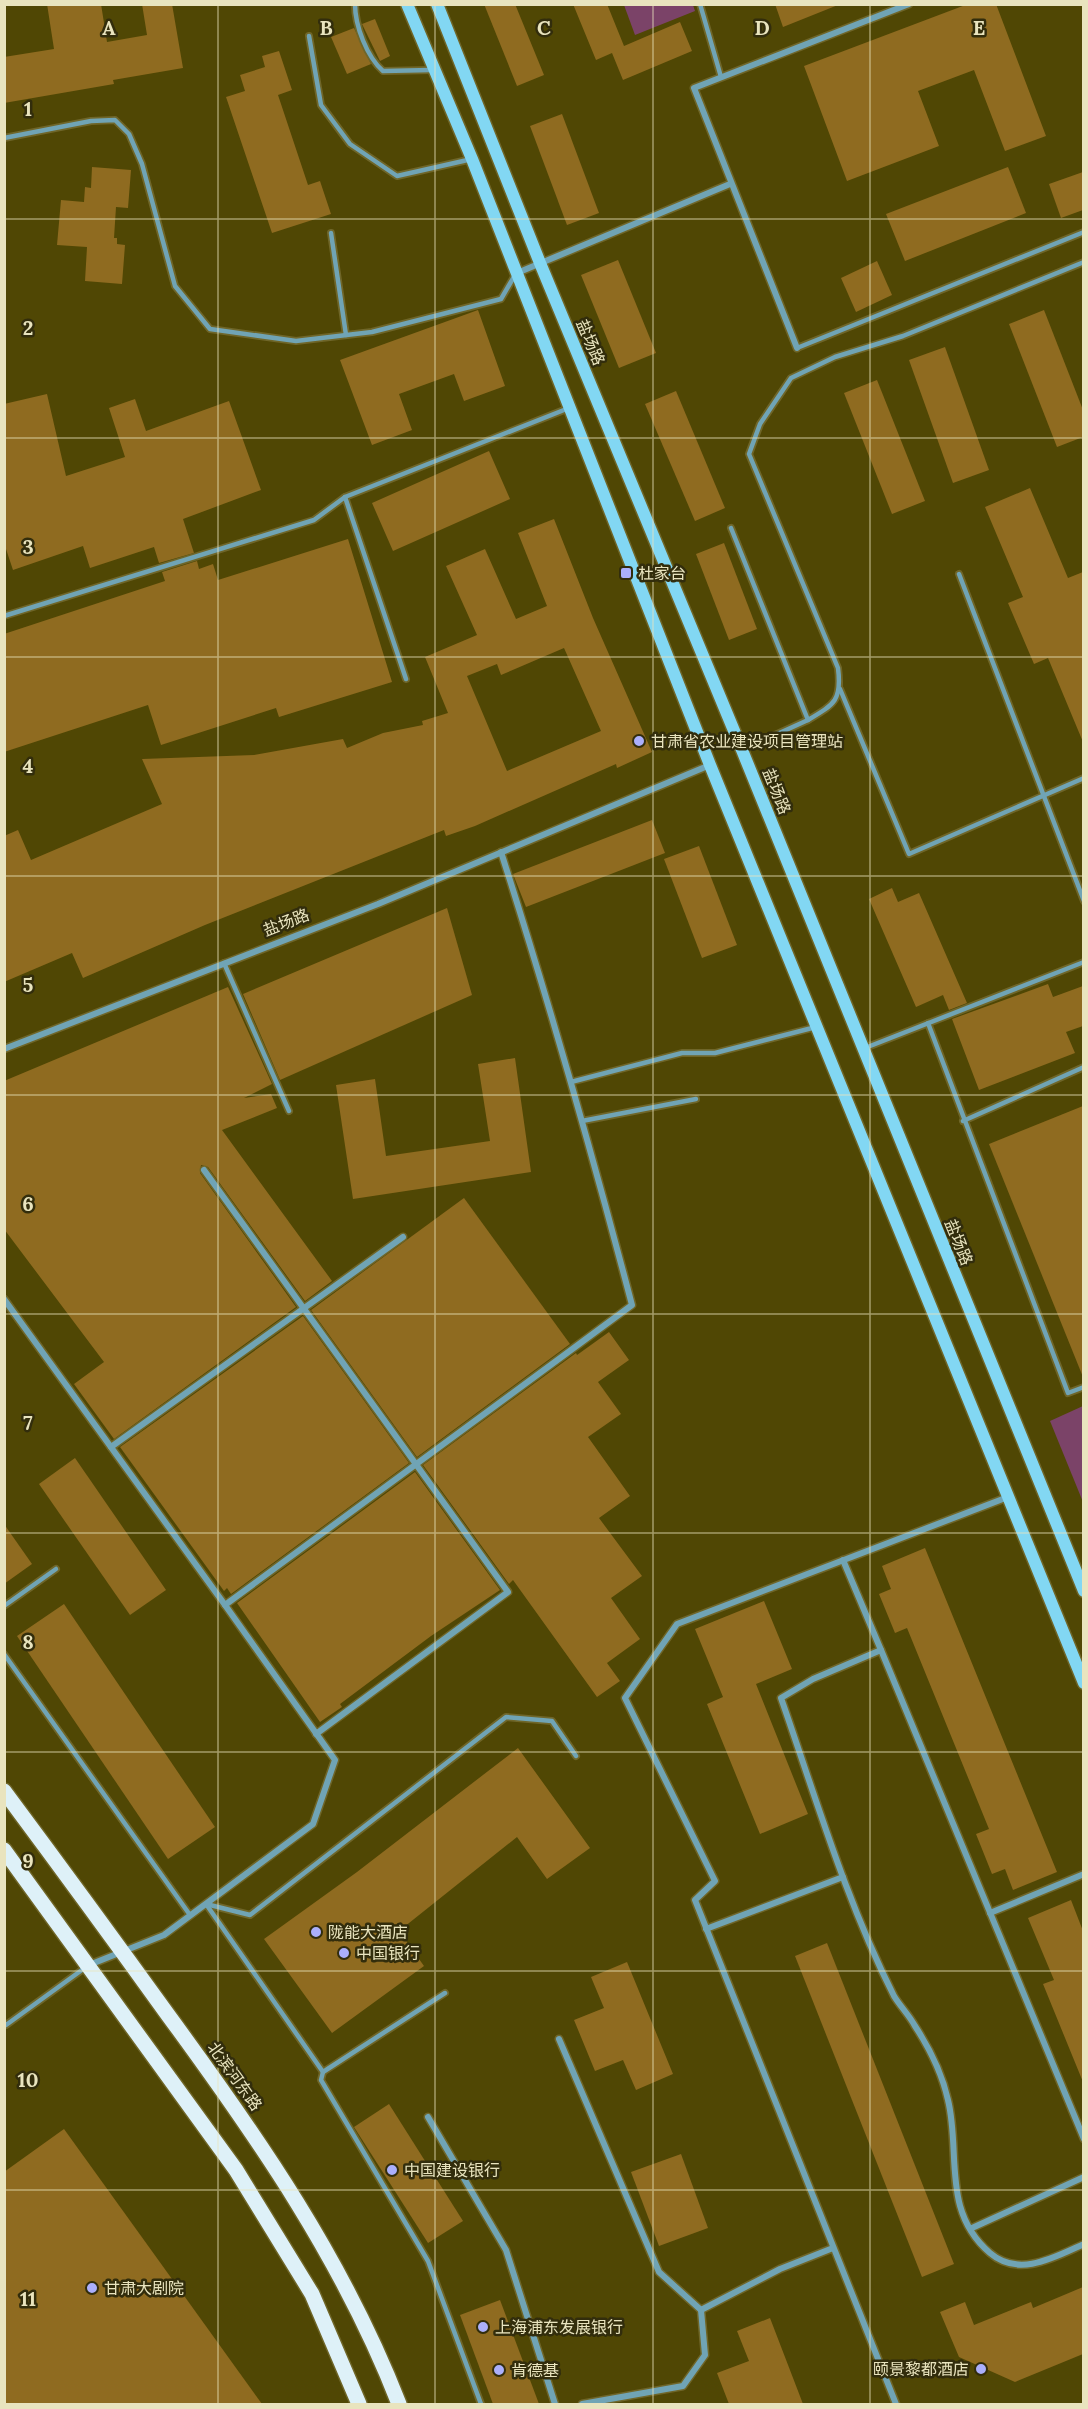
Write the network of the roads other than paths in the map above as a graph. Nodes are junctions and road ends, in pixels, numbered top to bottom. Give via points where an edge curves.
1 (355, 4) edge
2 (407, 4) edge
3 (437, 4) edge
4 (700, 4) edge
5 (909, 4) edge
6 (309, 36) dead end
7 (435, 70) junction
8 (721, 77) junction
9 (4, 138) edge
10 (472, 159) junction
11 (730, 184) junction
12 (1083, 232) edge
13 (331, 233) dead end
14 (1083, 262) edge
15 (540, 263) junction
16 (516, 273) junction
17 (346, 335) junction
18 (797, 348) joint
19 (569, 408) junction
20 (345, 497) junction
21 (731, 528) dead end
22 (958, 574) dead end
23 (4, 616) edge
24 (406, 679) dead end
25 (840, 689) junction
26 (808, 720) junction
27 (742, 750) junction
28 (710, 765) junction
29 (1083, 778) edge
30 (1043, 795) junction
31 (501, 852) junction
32 (1083, 901) edge
33 (1083, 962) edge
34 (224, 963) junction
35 (928, 1023) junction
36 (816, 1027) junction
37 (4, 1048) edge
38 (863, 1049) junction
39 (1083, 1067) edge
40 (571, 1082) junction
41 (696, 1099) dead end
42 (289, 1111) dead end
43 (582, 1120) junction
44 (963, 1121) junction
45 (204, 1170) dead end
46 (403, 1237) dead end
47 (4, 1299) edge
48 (304, 1309) junction
49 (1083, 1387) edge
50 (111, 1447) junction
51 (416, 1464) junction
52 (1008, 1497) junction
53 (843, 1560) junction
54 (56, 1569) dead end
55 (1083, 1591) edge
56 (225, 1605) junction
57 (4, 1606) edge
58 (881, 1650) junction
59 (4, 1654) edge
60 (1083, 1683) edge
61 (316, 1734) junction
62 (576, 1756) dead end
63 (4, 1791) edge
64 (4, 1850) edge
65 (1083, 1874) edge
66 (843, 1877) junction
67 (206, 1904) junction
68 (990, 1913) junction
69 (190, 1915) junction
70 (706, 1929) junction
71 (121, 1950) junction
72 (88, 1965) junction
73 (445, 1993) dead end
74 (4, 2023) edge
75 (559, 2039) dead end
76 (323, 2072) junction
77 (428, 2117) dead end
78 (1083, 2139) edge
79 (1083, 2177) edge
80 (972, 2228) junction
81 (1083, 2244) edge
82 (833, 2247) junction
83 (701, 2310) junction
84 (359, 2404) edge
85 (399, 2404) edge
86 (481, 2404) edge
87 (555, 2404) edge
88 (582, 2404) edge
89 (896, 2404) edge

1 - 7 lane via 358,26 374,63 382,71
2 - 7 main road
3 - 15 main road, 盐场路
4 - 8 lane
5 - 8 street
6 - 10 lane via 321,105 350,144 397,176
7 - 10 main road
8 - 11 street via 694,88
9 - 17 lane via 115,120 129,134 142,164 175,286 210,329 296,341
10 - 16 main road
11 - 15 street
11 - 18 street
12 - 18 lane
13 - 17 lane
14 - 25 lane via 903,336 835,357 791,378 760,424 749,454 838,668
15 - 16 street
15 - 27 main road, 盐场路
16 - 17 lane via 501,299
16 - 19 main road
19 - 20 lane
19 - 28 main road
20 - 23 lane via 314,520
20 - 24 lane
21 - 26 lane
22 - 30 lane
25 - 26 lane via 830,707
25 - 30 lane via 909,854
26 - 27 lane
27 - 38 main road, 盐场路
28 - 31 street, 盐场路
28 - 36 main road
29 - 30 lane
30 - 32 lane
31 - 34 street, 盐场路
31 - 40 street
33 - 35 lane
34 - 37 street, 盐场路
34 - 42 lane
35 - 38 lane
35 - 44 lane
36 - 40 lane via 715,1053 682,1053
36 - 52 main road
38 - 55 main road, 盐场路
39 - 44 lane
40 - 43 street
41 - 43 lane
43 - 51 street via 632,1305
44 - 49 lane via 1068,1393
45 - 48 street
46 - 48 street
47 - 50 street
48 - 50 street
48 - 51 street
50 - 56 street
51 - 56 street
51 - 61 street via 508,1592
52 - 53 street
52 - 60 main road
53 - 58 street
53 - 70 street via 677,1624 625,1698 715,1881 695,1900
54 - 57 lane
56 - 61 street
58 - 66 street via 813,1679 781,1698
58 - 68 street
59 - 69 lane
61 - 67 street via 335,1760 313,1824
62 - 67 lane via 552,1721 506,1717 250,1915
63 - 71 main road, 北滨河东路
64 - 72 main road
65 - 68 street
66 - 70 street
66 - 80 street via 895,1997 936,2062 949,2101 956,2196
67 - 69 street
67 - 76 lane
68 - 78 street
69 - 71 street via 164,1935
70 - 82 street
71 - 72 street
71 - 85 main road, 北滨河东路 via 238,2111 312,2224 351,2293
72 - 74 lane
72 - 84 main road via 236,2170 312,2294
73 - 76 lane
75 - 83 street via 659,2272
76 - 86 lane via 321,2080 428,2261
77 - 87 street via 506,2250
79 - 80 street
80 - 81 street via 992,2255 1025,2265
82 - 83 street
82 - 89 street
83 - 88 street via 705,2355 683,2386

